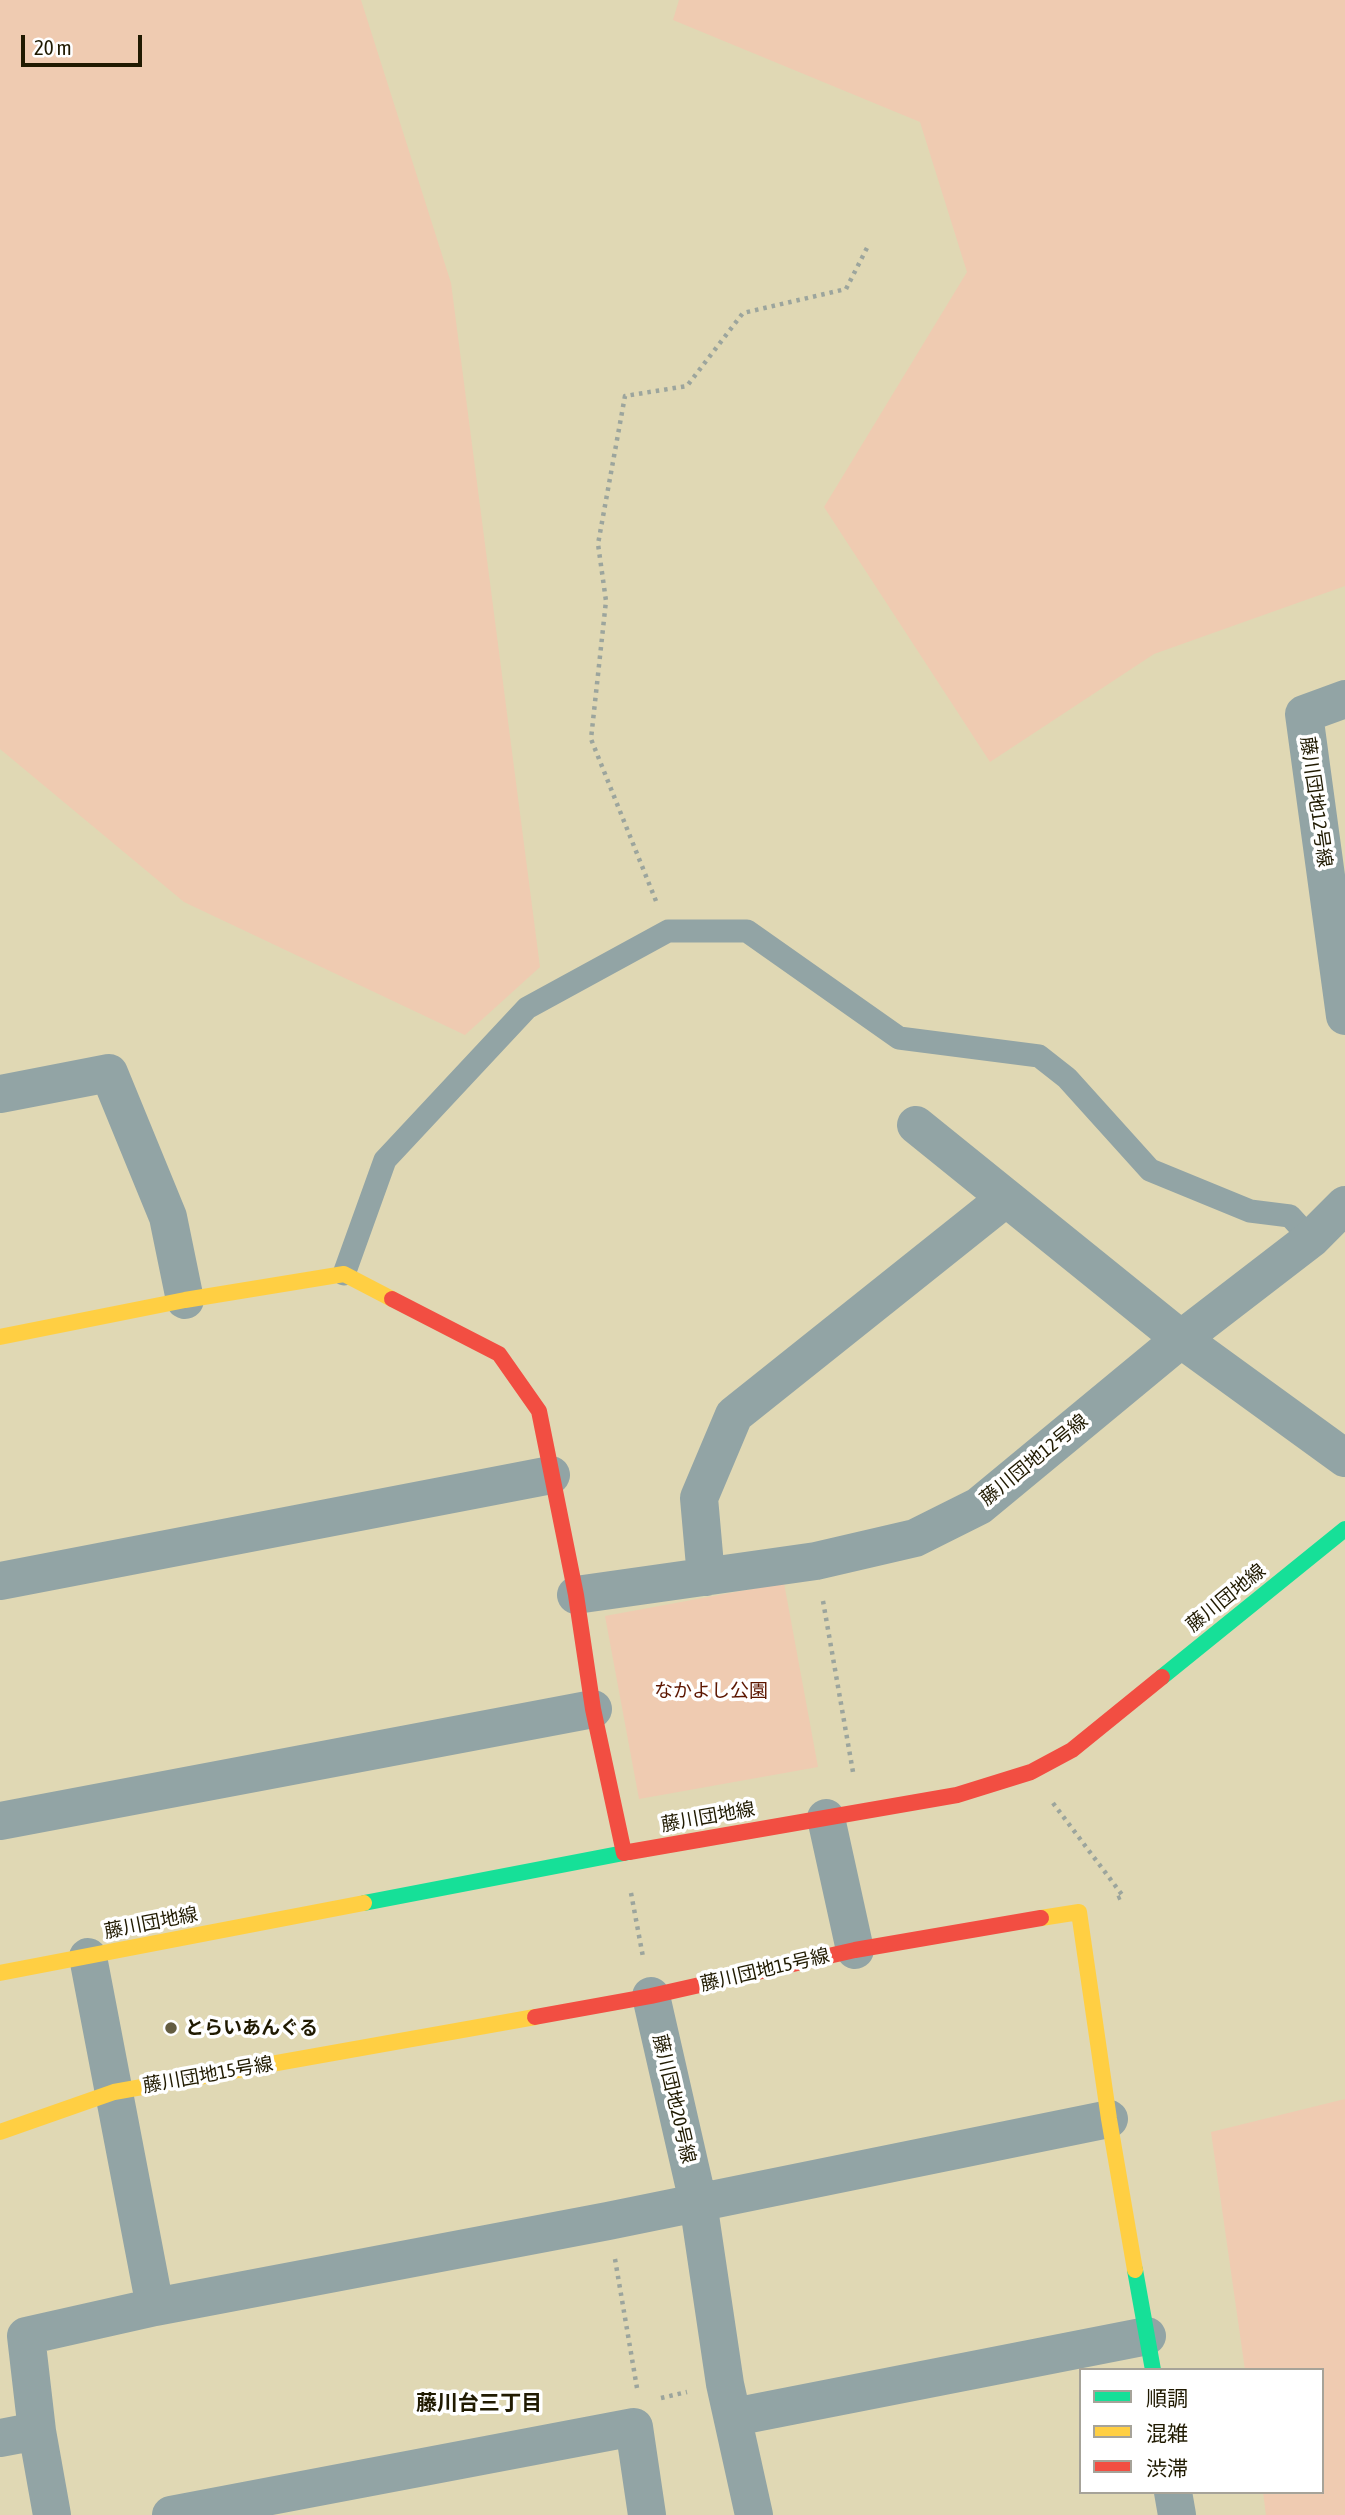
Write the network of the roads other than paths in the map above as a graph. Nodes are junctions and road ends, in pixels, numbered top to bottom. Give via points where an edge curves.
1 (1345, 699) edge
2 (1345, 1016) edge
3 (0, 1094) edge
4 (916, 1125) dead end
5 (1006, 1198) junction
6 (1345, 1205) edge
7 (1311, 1239) junction
8 (344, 1274) junction
9 (185, 1300) junction
10 (0, 1337) edge
11 (1181, 1339) junction
12 (1345, 1458) edge
13 (551, 1475) junction
14 (1345, 1529) edge
15 (706, 1577) junction
16 (0, 1581) edge
17 (576, 1595) junction
18 (593, 1709) junction
19 (843, 1814) junction
20 (0, 1821) edge
21 (624, 1853) junction
22 (855, 1950) junction
23 (88, 1957) junction
24 (0, 1973) edge
25 (651, 1996) junction
26 (114, 2092) junction
27 (1109, 2119) junction
28 (0, 2132) edge
29 (698, 2202) junction
30 (155, 2307) junction
31 (1150, 2353) edge
32 (729, 2401) junction
33 (37, 2431) junction
34 (0, 2438) edge
35 (1173, 2494) edge
36 (52, 2515) edge
37 (171, 2515) edge
38 (647, 2515) edge
39 (754, 2515) edge
40 (1177, 2515) edge

1 - 2 street, 藤川団地12号線 via 1304,714
3 - 9 street via 109,1073 168,1217
4 - 5 street
5 - 11 street
5 - 15 street via 734,1415 699,1499
6 - 7 street, 藤川団地12号線
7 - 8 lane via 1290,1216 1250,1211 1150,1170 1067,1078 1039,1056 899,1038 747,931 668,931 527,1008 385,1160
7 - 11 street, 藤川団地12号線
8 - 9 street
8 - 13 street via 499,1354 539,1411
9 - 10 street
11 - 12 street
11 - 15 street, 藤川団地12号線 via 979,1506 915,1538 816,1561
13 - 16 street
13 - 17 street
14 - 19 street, 藤川団地線 via 1072,1750 1031,1772 957,1795
15 - 17 street, 藤川団地12号線
17 - 18 street
18 - 20 street
18 - 21 street
19 - 21 street, 藤川団地線
19 - 22 street
21 - 23 street, 藤川団地線
22 - 25 street, 藤川団地15号線
22 - 27 street, 藤川団地15号線 via 1079,1912
23 - 24 street, 藤川団地線
23 - 26 street
25 - 26 street, 藤川団地15号線
25 - 29 street, 藤川団地20号線
26 - 28 street, 藤川団地15号線
26 - 30 street
27 - 29 street
27 - 31 street
29 - 30 street
29 - 32 street, 藤川団地20号線
30 - 33 street via 26,2336
31 - 32 street
32 - 39 street
33 - 34 street
33 - 36 street
35 - 40 street
37 - 38 street via 637,2415

